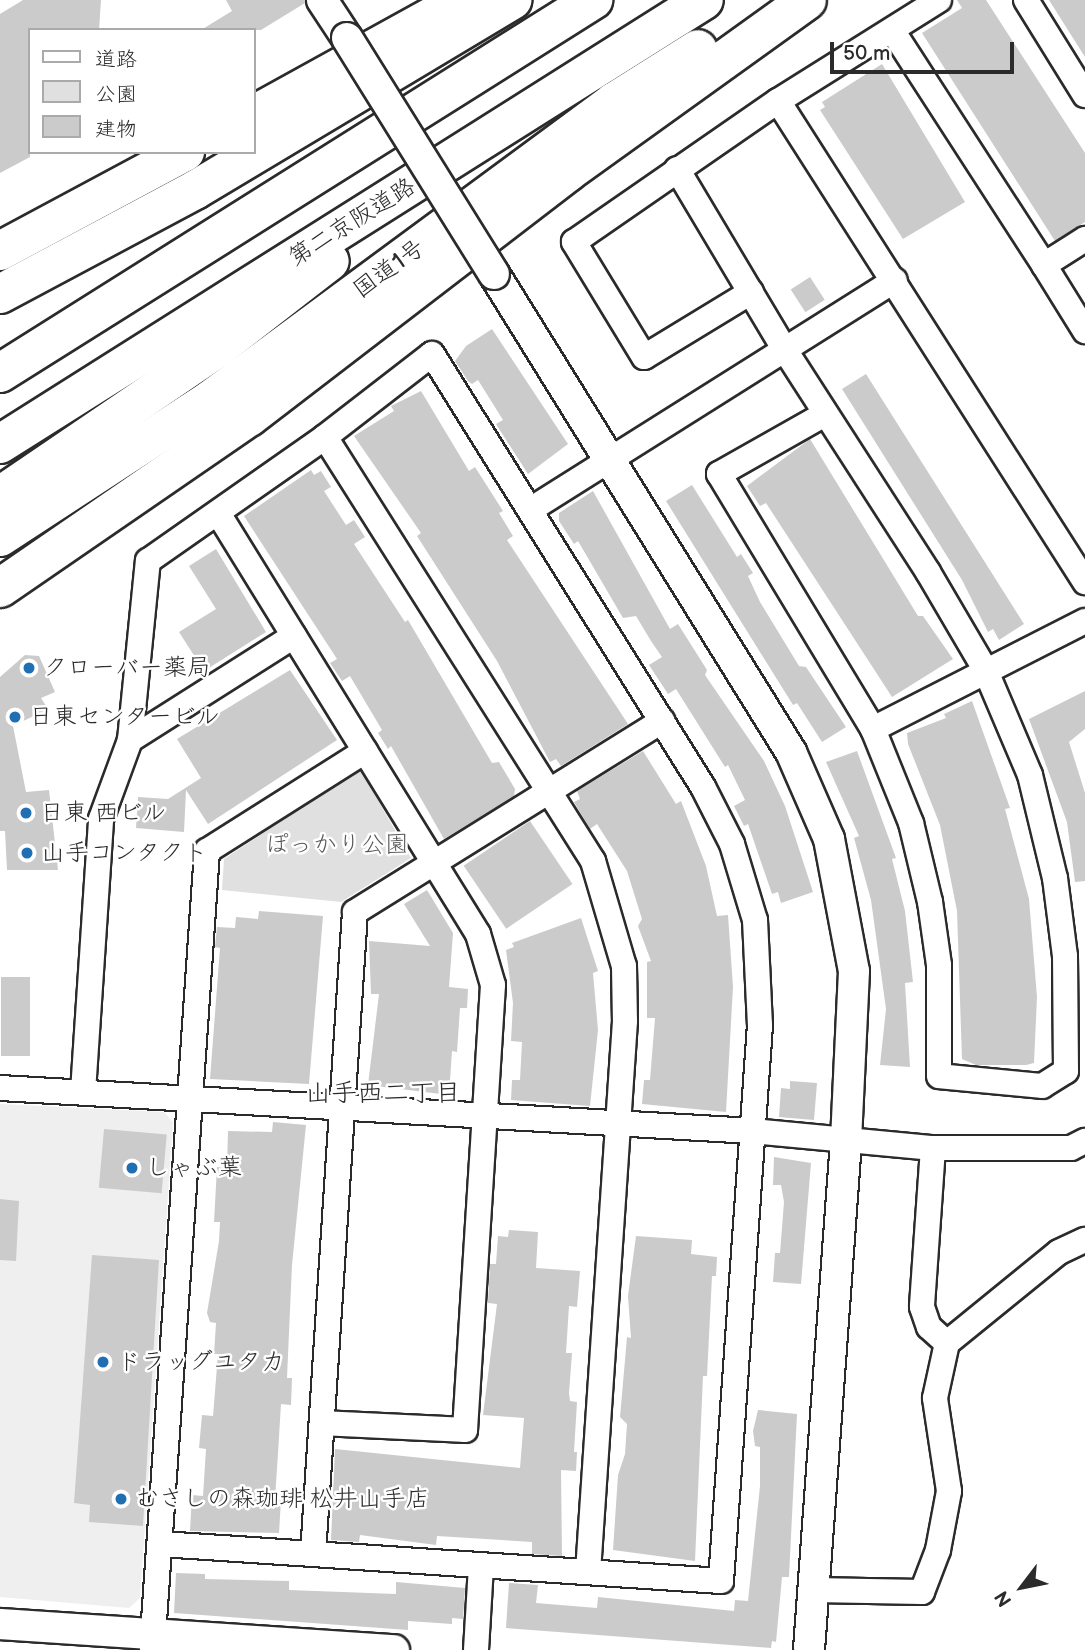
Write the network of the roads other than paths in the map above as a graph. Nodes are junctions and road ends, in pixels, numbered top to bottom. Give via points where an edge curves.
1 (322, 0) edge
2 (462, 0) edge
3 (513, 0) edge
4 (593, 0) edge
5 (704, 0) edge
6 (777, 0) edge
7 (807, 0) edge
8 (939, 0) edge
9 (1026, 0) edge
10 (892, 30) junction
11 (1085, 95) edge
12 (778, 101) junction
13 (256, 114) edge
14 (521, 115) junction
15 (181, 154) edge
16 (255, 154) edge
17 (256, 154) edge
18 (677, 169) junction
19 (1085, 239) edge
20 (212, 241) junction
21 (0, 251) edge
22 (1044, 265) junction
23 (895, 280) junction
24 (751, 292) junction
25 (0, 294) edge
26 (1085, 331) edge
27 (0, 348) edge
28 (785, 350) junction
29 (0, 373) edge
30 (825, 414) junction
31 (325, 438) junction
32 (0, 444) edge
33 (607, 462) junction
34 (0, 496) edge
35 (530, 510) junction
36 (218, 513) junction
37 (0, 537) edge
38 (1085, 582) edge
39 (0, 588) edge
40 (1085, 621) edge
41 (294, 636) junction
42 (985, 669) junction
43 (662, 721) junction
44 (873, 729) junction
45 (130, 740) junction
46 (365, 751) junction
47 (549, 792) junction
48 (435, 863) junction
49 (0, 1087) edge
50 (83, 1092) junction
51 (190, 1099) junction
52 (342, 1107) junction
53 (486, 1116) junction
54 (618, 1123) junction
55 (752, 1131) junction
56 (846, 1141) junction
57 (1085, 1141) edge
58 (933, 1148) junction
59 (1085, 1240) edge
60 (947, 1343) junction
61 (322, 1423) junction
62 (161, 1544) junction
63 (313, 1554) junction
64 (481, 1565) junction
65 (588, 1572) junction
66 (814, 1590) junction
67 (0, 1624) edge
68 (153, 1642) edge
69 (394, 1650) edge
70 (476, 1650) edge
71 (809, 1650) edge

1 - 33 street, bridge
2 - 13 highway
3 - 17 highway
4 - 20 highway
5 - 14 highway, 第二京阪道路
6 - 37 highway, 国道1号 via 614,102 211,400
7 - 39 highway via 568,172 249,417
8 - 10 street
9 - 11 street
10 - 12 street
10 - 22 street
12 - 18 street
12 - 23 street
14 - 32 highway, 第二京阪道路
14 - 34 highway via 219,347
15 - 21 highway
16 - 25 highway
18 - 24 street
18 - 24 street via 574,242 644,357
19 - 22 street
20 - 27 highway
20 - 29 highway
22 - 26 street
23 - 28 street
23 - 38 street
24 - 28 street
28 - 30 street
28 - 33 street
30 - 42 street
30 - 44 street via 719,474
31 - 35 street via 432,354
31 - 36 street
31 - 47 street
33 - 35 street
33 - 56 street via 791,752 829,839 853,971
35 - 43 street
36 - 41 street
36 - 45 street via 148,561
40 - 42 street
41 - 45 street
41 - 46 street
42 - 44 street
42 - 44 street via 1030,775 1055,878 1065,956 1066,1071 1042,1086 939,1076 939,965 930,902 911,822
43 - 47 street
43 - 55 street via 732,844 755,919 760,1025
45 - 50 street via 100,819
46 - 48 street
46 - 51 street via 207,851
47 - 48 street
47 - 54 street via 593,861 624,966
48 - 52 street via 355,912
48 - 53 street via 478,934 493,985
49 - 50 street
50 - 51 street
51 - 52 street
51 - 62 street
52 - 53 street
52 - 61 street
53 - 54 street
53 - 61 street via 465,1430
54 - 55 street
54 - 65 street
55 - 56 street
55 - 65 street via 721,1581
56 - 58 street
56 - 66 street
57 - 58 street via 1071,1148
58 - 60 street via 922,1307 929,1327
59 - 60 street via 1059,1252
60 - 66 street via 935,1398 949,1491 938,1550 922,1592
61 - 63 street
62 - 63 street
62 - 68 street
63 - 64 street
64 - 65 street
64 - 70 street
66 - 71 street
67 - 68 street
68 - 69 street

